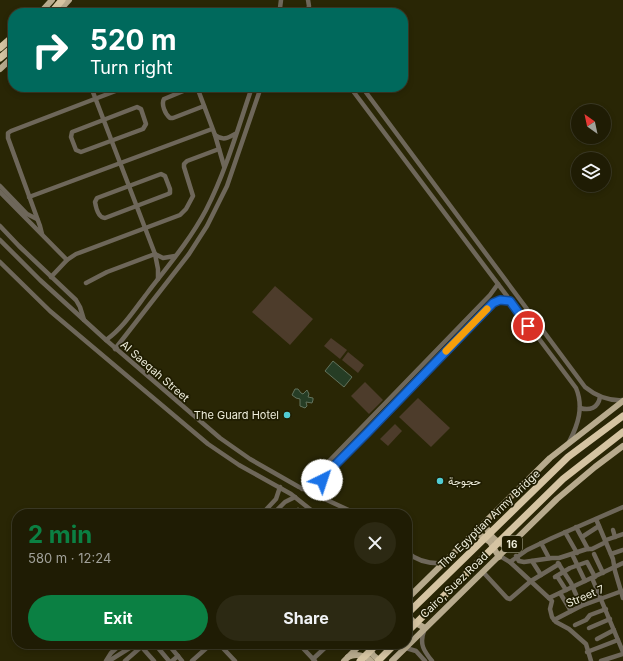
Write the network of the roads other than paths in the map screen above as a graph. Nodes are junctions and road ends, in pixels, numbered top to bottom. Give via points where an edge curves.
1 (52, 0) edge
2 (62, 0) edge
3 (69, 0) edge
4 (45, 8) edge
5 (55, 8) edge
6 (62, 8) edge
7 (8, 41) edge
8 (0, 48) edge
9 (8, 51) edge
10 (0, 58) edge
11 (8, 61) edge
12 (0, 69) edge
13 (93, 92) edge
14 (114, 92) edge
15 (181, 92) edge
16 (199, 92) edge
17 (250, 92) edge
18 (259, 92) edge
19 (354, 92) edge
20 (366, 92) edge
21 (96, 99) junction
22 (204, 106) junction
23 (104, 120) junction
24 (212, 129) dead end
25 (236, 134) junction
26 (215, 135) junction
27 (111, 140) junction
28 (219, 150) junction
29 (120, 163) junction
30 (224, 166) junction
31 (0, 186) edge
32 (129, 186) junction
33 (0, 192) edge
34 (29, 197) junction
35 (136, 206) junction
36 (38, 219) junction
37 (0, 226) edge
38 (145, 229) junction
39 (42, 234) junction
40 (0, 240) edge
41 (155, 254) junction
42 (176, 256) junction
43 (67, 260) junction
44 (0, 262) edge
45 (51, 277) junction
46 (158, 279) junction
47 (86, 283) dead end
48 (498, 284) junction
49 (490, 295) junction
50 (510, 301) junction
51 (495, 302) junction
52 (84, 320) junction
53 (106, 340) junction
54 (115, 349) junction
55 (600, 396) junction
56 (623, 400) edge
57 (580, 408) junction
58 (623, 416) edge
59 (623, 432) edge
60 (569, 443) junction
61 (623, 446) edge
62 (314, 476) junction
63 (322, 479) junction
64 (280, 487) junction
65 (302, 489) junction
66 (295, 497) junction
67 (276, 499) junction
68 (324, 499) junction
69 (283, 504) junction
70 (622, 508) edge
71 (267, 509) edge
72 (278, 509) edge
73 (310, 509) edge
74 (346, 509) edge
75 (623, 513) edge
76 (596, 519) junction
77 (485, 523) junction
78 (599, 526) junction
79 (576, 527) junction
80 (613, 530) dead end
81 (476, 532) junction
82 (565, 532) junction
83 (623, 534) edge
84 (582, 537) junction
85 (615, 537) junction
86 (606, 541) junction
87 (541, 543) junction
88 (509, 547) junction
89 (588, 549) junction
90 (623, 550) edge
91 (575, 553) junction
92 (594, 554) dead end
93 (611, 554) junction
94 (412, 556) edge
95 (500, 556) junction
96 (516, 556) junction
97 (549, 558) junction
98 (555, 558) junction
99 (532, 561) junction
100 (510, 562) junction
101 (444, 563) junction
102 (559, 564) junction
103 (623, 564) edge
104 (578, 565) junction
105 (614, 567) junction
106 (591, 569) junction
107 (483, 572) junction
108 (564, 572) junction
109 (603, 573) junction
110 (582, 574) junction
111 (541, 575) junction
112 (593, 577) junction
113 (530, 581) junction
114 (585, 581) junction
115 (573, 587) junction
116 (566, 590) junction
117 (622, 591) edge
118 (560, 593) junction
119 (412, 594) edge
120 (549, 598) junction
121 (623, 598) edge
122 (601, 599) junction
123 (582, 606) junction
124 (606, 609) junction
125 (412, 610) edge
126 (571, 611) junction
127 (412, 620) edge
128 (554, 620) junction
129 (610, 620) junction
130 (575, 625) dead end
131 (412, 627) edge
132 (425, 628) junction
133 (589, 628) dead end
134 (614, 630) junction
135 (597, 639) dead end
136 (618, 640) junction
137 (412, 642) edge
138 (115, 649) edge
139 (132, 649) edge
140 (136, 649) edge
141 (143, 649) edge
142 (159, 649) edge
143 (173, 649) edge
144 (205, 649) edge
145 (223, 649) edge
146 (304, 649) edge
147 (324, 649) edge
148 (356, 649) edge
149 (370, 649) edge
150 (372, 649) edge
151 (390, 649) edge
152 (405, 649) edge
153 (409, 649) edge
154 (587, 652) junction
155 (623, 653) edge
156 (178, 656) junction
157 (346, 659) edge
158 (233, 660) edge
159 (314, 660) edge
160 (106, 661) edge
161 (109, 661) edge
162 (125, 661) edge
163 (154, 661) edge
164 (169, 661) edge
165 (172, 661) edge
166 (182, 661) edge
167 (192, 661) edge
168 (360, 661) edge
169 (371, 661) edge
170 (379, 661) edge
171 (392, 661) edge
172 (425, 661) edge
173 (432, 661) edge
174 (590, 661) edge
175 (601, 661) edge

1 - 4 main road
2 - 5 highway
3 - 6 main road
7 - 8 highway
9 - 10 highway
11 - 12 main road
13 - 21 street
14 - 21 street
15 - 22 street via 164,99 167,116 170,118
16 - 22 street
17 - 25 street
18 - 54 street via 227,186 207,226 189,254
19 - 48 street
20 - 55 street via 585,387
21 - 23 street
21 - 34 street via 8,133
22 - 26 street
23 - 27 street
23 - 27 street via 72,132 75,149 80,152
23 - 27 street via 137,107 141,109 146,122 144,128
24 - 29 street
25 - 26 street via 224,139
25 - 30 street
26 - 28 street
27 - 29 street
28 - 30 street
28 - 38 street via 184,164 193,194 185,211
29 - 32 street
29 - 34 street
30 - 42 street via 203,216
31 - 36 street via 27,214
32 - 35 street
32 - 35 street via 97,198 95,202 99,215 104,218
32 - 35 street via 162,174 166,177 170,193
33 - 39 street
34 - 36 street
35 - 38 street
36 - 39 street
37 - 45 street
38 - 41 street
38 - 43 street via 79,252
39 - 43 street
40 - 52 street, Al Saeqah Street
41 - 42 street via 163,258
41 - 46 street
41 - 47 street via 107,272
42 - 46 street
43 - 45 street
44 - 64 street, Al Saeqah Street via 50,311 208,444 239,465
45 - 52 street via 78,302
46 - 53 street via 118,330
48 - 49 street
48 - 50 street
49 - 51 street via 495,297
49 - 62 street
50 - 51 street
50 - 57 street via 576,388
51 - 63 street
52 - 53 street, Al Saeqah Street
53 - 54 street, Al Saeqah Street
54 - 65 street, Al Saeqah Street via 229,445
55 - 56 street
55 - 57 street via 594,407 588,410
56 - 60 main road, Cairo, Suez Road
57 - 60 street
58 - 125 highway, The Egyptian Army Bridge / 16 via 562,463
59 - 131 highway, The Egyptian Army Bridge / 16 via 563,479
60 - 77 main road, Cairo, Suez Road via 550,458
61 - 88 main road, Cairo, Suez Road / 16 via 569,488
62 - 63 street
62 - 65 street
63 - 68 street
64 - 66 street, Al Saeqah Street
64 - 67 street
65 - 68 street, Al Saeqah Street
66 - 69 street
66 - 73 street, Al Saeqah Street
67 - 69 street via 281,500
67 - 71 street
68 - 74 street, Al Saeqah Street
69 - 72 street
70 - 75 street
70 - 76 street
76 - 78 street
76 - 79 street
77 - 81 main road, Cairo, Suez Road
77 - 88 main road, 16 via 493,538
78 - 84 street
78 - 86 street
79 - 82 street
79 - 84 street
80 - 85 street
81 - 95 main road, 16 via 490,542
81 - 101 main road, Cairo, Suez Road
82 - 87 street
82 - 91 street
83 - 85 street
84 - 89 street
85 - 86 street
86 - 89 street
86 - 93 street
87 - 96 street
87 - 97 street
88 - 95 main road, Cairo, Suez Road / 16
89 - 91 street
90 - 93 street
91 - 98 street
91 - 104 street
92 - 109 street
93 - 105 street
94 - 101 street via 426,562
95 - 100 street
95 - 107 main road, Cairo, Suez Road / 16
96 - 99 street via 521,562
96 - 100 street
97 - 98 street
97 - 99 street
98 - 102 street
99 - 111 street
100 - 113 street
101 - 119 main road, Cairo, Suez Road
102 - 108 street
102 - 111 street
103 - 105 street
104 - 106 street via 587,562
104 - 108 street
104 - 110 street
105 - 109 street
105 - 117 street
106 - 110 street
106 - 112 street
107 - 113 street via 508,599
107 - 132 main road, Cairo, Suez Road / 16
108 - 115 street
108 - 116 street via 556,576
109 - 112 street
110 - 114 street
111 - 113 street
112 - 114 street
112 - 122 street
113 - 120 street
114 - 115 street
115 - 116 street
115 - 123 street
116 - 118 street
117 - 121 street
117 - 122 street, Street 7
118 - 120 street
118 - 126 street
120 - 128 street via 552,601 551,615
122 - 123 street, Street 7
122 - 124 street
123 - 126 street, Street 7
124 - 129 street
124 - 130 street via 590,615 587,620
126 - 128 street, Street 7
127 - 132 main road
128 - 154 street via 584,642
129 - 133 street
129 - 134 street
132 - 137 main road, Cairo, Suez Road / 16
132 - 173 street via 422,644
134 - 135 street
134 - 136 street
136 - 154 street
136 - 155 street
138 - 160 street
139 - 161 street
140 - 162 street
141 - 163 street
142 - 164 street
143 - 156 street
144 - 167 street
145 - 158 street
146 - 159 street
147 - 159 street
148 - 157 main road
149 - 170 main road
150 - 168 highway
151 - 170 highway
152 - 171 main road, Cairo, Suez Road / 16
153 - 172 street via 418,652
154 - 174 street
155 - 175 street
156 - 165 street
156 - 166 street
157 - 169 main road via 359,655

